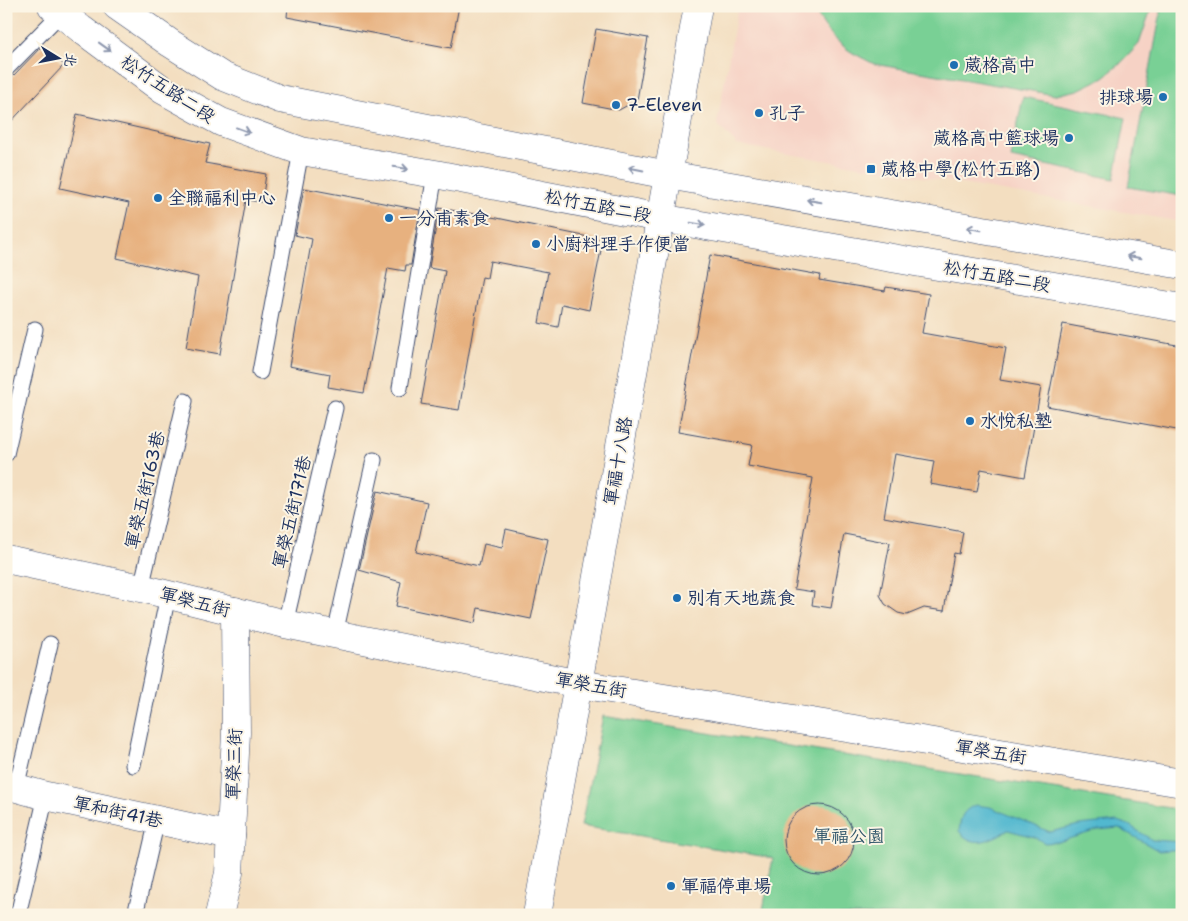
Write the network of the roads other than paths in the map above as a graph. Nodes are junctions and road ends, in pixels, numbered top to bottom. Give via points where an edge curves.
1 (117, 6) edge
2 (698, 6) edge
3 (57, 10) edge
4 (6, 69) edge
5 (301, 151) junction
6 (435, 174) junction
7 (668, 175) junction
8 (660, 218) junction
9 (1182, 265) edge
10 (1182, 308) edge
11 (35, 329) dead end
12 (260, 372) dead end
13 (400, 388) dead end
14 (186, 401) dead end
15 (335, 408) dead end
16 (6, 454) edge
17 (374, 460) dead end
18 (6, 559) edge
19 (141, 588) junction
20 (168, 595) junction
21 (235, 612) junction
22 (285, 624) junction
23 (335, 634) junction
24 (50, 644) dead end
25 (578, 684) junction
26 (133, 765) dead end
27 (1182, 784) edge
28 (11, 786) edge
29 (46, 796) junction
30 (157, 820) junction
31 (231, 836) junction
32 (18, 915) edge
33 (135, 915) edge
34 (219, 915) edge
35 (537, 915) edge

7 -> 1 street via 280,99 222,76
2 - 7 street, 軍福十八路
3 - 4 lane
3 -> 5 street, 松竹五路二段 via 164,90 221,122
5 -> 6 street, 松竹五路二段
5 - 12 lane
6 - 8 street, 松竹五路二段
6 - 13 lane
7 - 8 street, 軍福十八路
9 -> 7 street
8 -> 10 street, 松竹五路二段
8 - 25 street, 軍福十八路
11 - 16 lane
14 - 19 lane, 軍榮五街163巷
15 - 22 lane, 軍榮五街171巷
17 - 23 lane
18 - 19 street, 軍榮五街
19 - 20 street, 軍榮五街
20 - 21 street, 軍榮五街
20 - 26 lane
21 - 22 street, 軍榮五街
21 - 31 street, 軍榮三街 via 236,733
22 - 23 street, 軍榮五街
23 - 25 street, 軍榮五街
24 - 28 lane
25 - 27 street, 軍榮五街
25 - 35 street, 軍福十八路
28 - 29 street, 軍和街41巷
29 - 30 street, 軍和街41巷
29 - 32 lane
30 - 31 street, 軍和街41巷
30 - 33 lane
31 - 34 street, 軍榮三街 via 229,873

